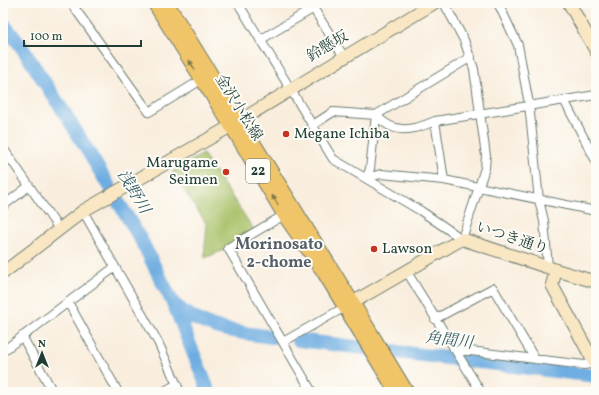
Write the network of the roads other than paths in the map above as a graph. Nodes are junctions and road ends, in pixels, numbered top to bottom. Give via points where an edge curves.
1 (71, 3) edge
2 (154, 3) edge
3 (167, 3) edge
4 (238, 3) edge
5 (434, 3) edge
6 (444, 3) edge
7 (498, 3) edge
8 (569, 3) edge
9 (312, 6) edge
10 (260, 40) junction
11 (596, 51) edge
12 (344, 57) junction
13 (471, 57) junction
14 (202, 80) junction
15 (290, 89) junction
16 (596, 95) edge
17 (564, 100) junction
18 (529, 104) junction
19 (481, 114) junction
20 (376, 115) junction
21 (435, 121) junction
22 (235, 123) junction
23 (313, 125) junction
24 (3, 148) edge
25 (596, 161) edge
26 (366, 178) junction
27 (444, 180) junction
28 (29, 186) junction
29 (479, 186) junction
30 (539, 200) junction
31 (3, 206) edge
32 (87, 209) junction
33 (596, 211) edge
34 (284, 215) junction
35 (59, 229) junction
36 (462, 239) junction
37 (115, 267) junction
38 (552, 269) junction
39 (407, 272) junction
40 (3, 273) edge
41 (596, 282) edge
42 (68, 302) junction
43 (349, 305) junction
44 (435, 319) junction
45 (22, 336) junction
46 (283, 342) junction
47 (3, 351) edge
48 (455, 351) junction
49 (381, 358) junction
50 (536, 359) junction
51 (596, 364) edge
52 (179, 388) edge
53 (53, 392) edge
54 (118, 392) edge
55 (163, 392) edge
56 (312, 392) edge
57 (396, 392) edge
58 (407, 392) edge
59 (481, 392) edge

1 - 14 street via 149,112
14 -> 2 main road, 金沢小松線 / 22
3 - 22 main road, 金沢小松線 / 22
4 - 10 street
5 - 12 street, 鈴懸坂
6 - 13 street
7 - 18 street via 518,45
8 - 11 street
9 - 10 street
9 - 12 street
10 - 15 street
12 - 15 street, 鈴懸坂
13 - 19 street
13 - 20 street
14 - 22 main road, 金沢小松線 / 22
15 - 22 street, 鈴懸坂
15 - 23 street
16 - 17 street
17 - 18 street
17 - 25 street
18 - 19 street
18 - 30 street
19 - 21 street
19 - 29 street via 486,162
20 - 21 street via 383,123 404,131 420,128
20 - 23 street via 333,112
20 - 26 street via 370,169
21 - 27 street
22 - 32 street, 鈴懸坂
34 -> 22 main road, 金沢小松線 / 22
22 - 43 main road, 金沢小松線 / 22
23 - 26 street via 333,159
24 - 28 street
26 - 27 street via 381,174
26 - 36 street
27 - 29 street
28 - 31 street
28 - 35 street
29 - 30 street
29 - 36 street
30 - 33 street
30 - 38 street
32 - 35 street, 鈴懸坂
32 - 37 street
34 - 43 main road, 金沢小松線 / 22
34 - 46 street via 228,248
35 - 40 street, 鈴懸坂
36 - 38 street, いつき通り
36 - 39 street, いつき通り
37 - 42 street
37 - 52 street via 158,342
38 - 41 street
38 - 51 street, いつき通り via 552,285
39 - 43 street, いつき通り
39 - 44 street
42 - 45 street
42 - 54 street
43 - 46 street
43 - 49 main road, 金沢小松線 / 22
44 - 48 street
44 - 50 street via 493,288
45 - 47 street
45 - 53 street
46 - 56 street
48 - 50 street
48 - 59 street
49 - 57 main road, 金沢小松線 / 22
49 - 58 main road, 金沢小松線 / 22
50 - 51 street
52 - 55 street

